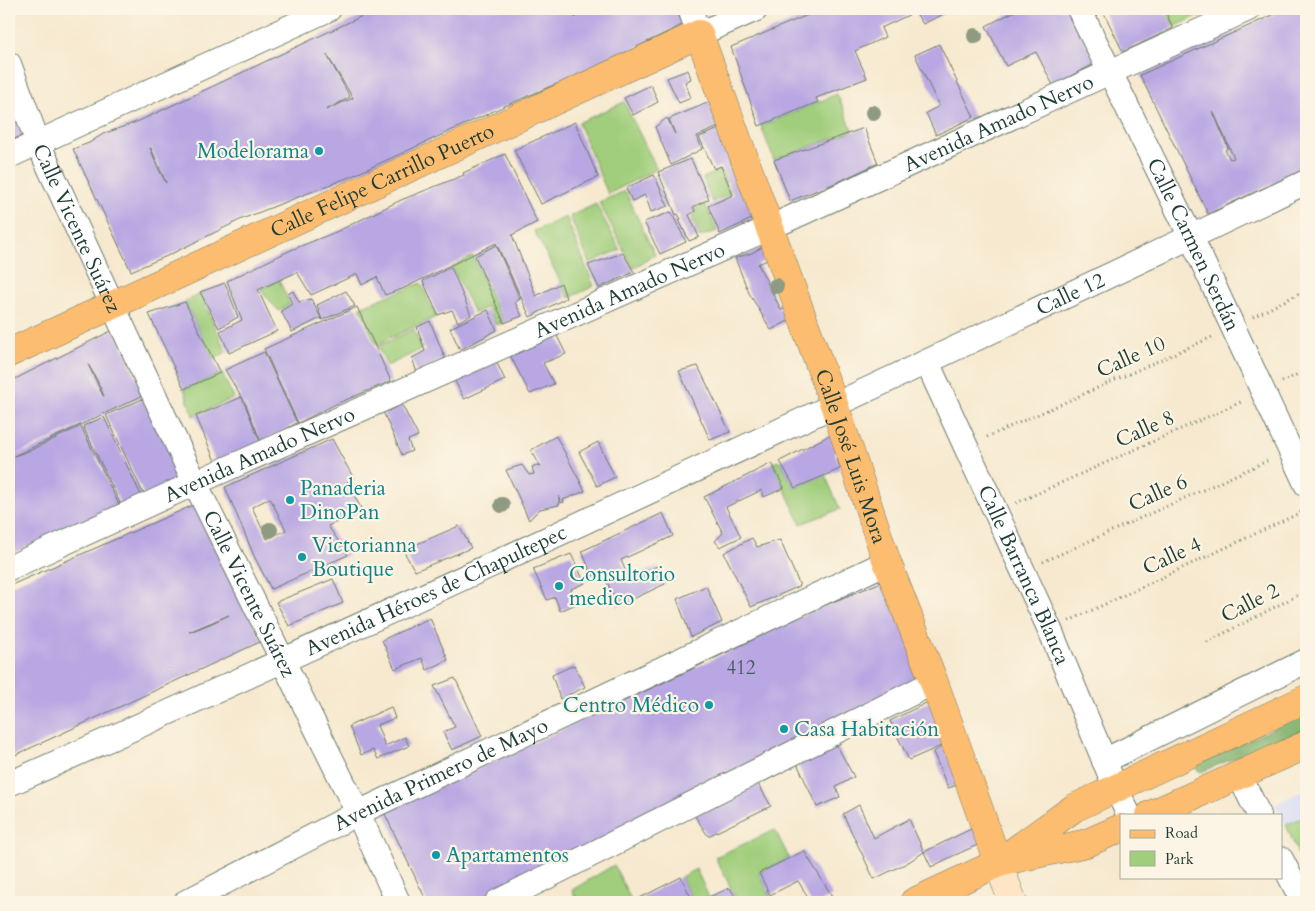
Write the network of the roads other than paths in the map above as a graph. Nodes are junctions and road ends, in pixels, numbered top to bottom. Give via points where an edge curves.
1 (329, 9) edge
2 (690, 9) edge
3 (756, 9) edge
4 (1079, 9) edge
5 (1248, 9) edge
6 (699, 34) junction
7 (9, 64) edge
8 (1109, 72) junction
9 (38, 143) junction
10 (9, 156) edge
11 (1306, 182) edge
12 (769, 228) junction
13 (1191, 237) junction
14 (112, 304) junction
15 (9, 353) edge
16 (927, 362) junction
17 (835, 407) junction
18 (195, 483) junction
19 (1306, 484) edge
20 (887, 562) junction
21 (9, 568) edge
22 (1306, 661) edge
23 (284, 662) junction
24 (934, 682) junction
25 (1306, 698) edge
26 (1306, 745) edge
27 (1104, 761) junction
28 (1239, 775) junction
29 (9, 784) edge
30 (1116, 789) junction
31 (358, 813) junction
32 (1128, 814) edge
33 (1152, 814) edge
34 (1258, 814) edge
35 (1120, 828) edge
36 (1282, 861) edge
37 (998, 863) junction
38 (186, 902) edge
39 (398, 902) edge
40 (497, 902) edge
41 (914, 902) edge
42 (1013, 902) edge
43 (1303, 902) edge

1 - 9 street
2 - 6 street, Calle José Luis Mora
3 - 6 street, Calle Felipe Carrillo Puerto
4 - 8 street, Calle Carmen Serdán
5 - 8 street, Avenida Amado Nervo
6 - 12 main road, Calle José Luis Mora
6 - 14 main road, Calle Felipe Carrillo Puerto
7 - 9 street, Calle Vicente Suárez
8 - 12 street, Avenida Amado Nervo
8 - 13 street, Calle Carmen Serdán
9 - 10 street
9 - 14 street, Calle Vicente Suárez
11 - 13 street, Calle 12
12 - 17 main road, Calle José Luis Mora
12 - 18 street, Avenida Amado Nervo
13 - 16 street, Calle 12
13 - 19 street, Calle Carmen Serdán
14 - 15 main road, Calle Felipe Carrillo Puerto
14 - 18 street, Calle Vicente Suárez
16 - 17 street, Calle 12
16 - 27 street, Calle Barranca Blanca via 1050,630
17 - 20 main road, Calle José Luis Mora
17 - 23 street, Avenida Héroes de Chapultepec
18 - 21 street, Avenida Amado Nervo
18 - 23 street, Calle Vicente Suárez
20 - 24 main road, Calle José Luis Mora
20 - 31 street, Avenida Primero de Mayo
22 - 27 street
23 - 29 street, Avenida Héroes de Chapultepec
23 - 31 street, Calle Vicente Suárez
24 - 37 main road, Calle José Luis Mora
24 - 40 street
25 - 30 main road
26 - 28 main road
27 - 30 street, Calle Barranca Blanca
28 - 33 main road
28 - 34 street
30 - 32 street, Calle Barranca Blanca
30 - 37 main road via 1074,808
31 - 38 street, Avenida Primero de Mayo
31 - 39 street, Calle Vicente Suárez
35 - 37 main road via 1087,843
36 - 43 street
37 - 41 main road
37 - 42 street, Calle José Luis Mora

